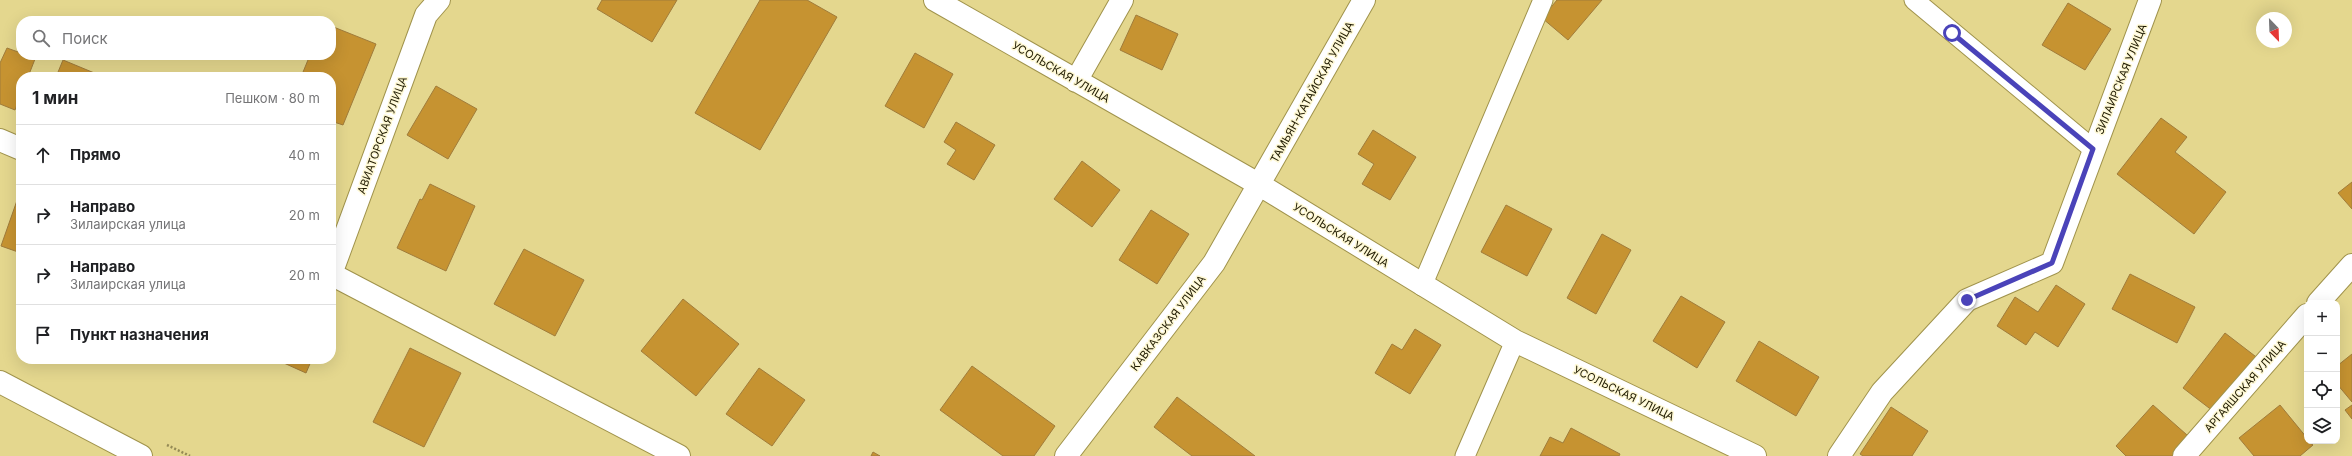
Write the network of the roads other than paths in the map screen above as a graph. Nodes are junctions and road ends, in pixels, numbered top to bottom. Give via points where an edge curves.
1 (439, 0) edge
2 (935, 0) edge
3 (1122, 0) edge
4 (1364, 0) edge
5 (1543, 0) edge
6 (1914, 0) edge
7 (2150, 0) edge
8 (1076, 81) junction
9 (0, 140) edge
10 (16, 147) edge
11 (2093, 149) junction
12 (1260, 185) junction
13 (336, 260) edge
14 (2352, 265) edge
15 (336, 277) edge
16 (1422, 286) junction
17 (2321, 300) edge
18 (2304, 318) edge
19 (1515, 341) junction
20 (0, 382) edge
21 (137, 455) edge
22 (679, 456) edge
23 (1066, 456) edge
24 (1465, 456) edge
25 (1755, 456) edge
26 (1839, 456) edge
27 (2184, 456) edge

1 - 13 street, АВИАТОРСКАЯ УЛИЦА via 426,15
2 - 8 street, УСОЛЬСКАЯ УЛИЦА
3 - 8 street
4 - 12 street, ТАМЬЯН-КАТАЙСКАЯ УЛИЦА
5 - 16 lane
6 - 11 lane
7 - 11 street, ЗИЛАИРСКАЯ УЛИЦА
8 - 12 street, УСОЛЬСКАЯ УЛИЦА
9 - 10 street
11 - 26 street, ЗИЛАИРСКАЯ УЛИЦА via 2052,263 1967,300 1882,392
12 - 16 street, УСОЛЬСКАЯ УЛИЦА
12 - 23 street, КАВКАЗСКАЯ УЛИЦА via 1214,263
14 - 17 street
15 - 22 street
16 - 19 street, УСОЛЬСКАЯ УЛИЦА
18 - 27 street, АРГАЯШСКАЯ УЛИЦА
19 - 24 lane
19 - 25 street, УСОЛЬСКАЯ УЛИЦА
20 - 21 street

